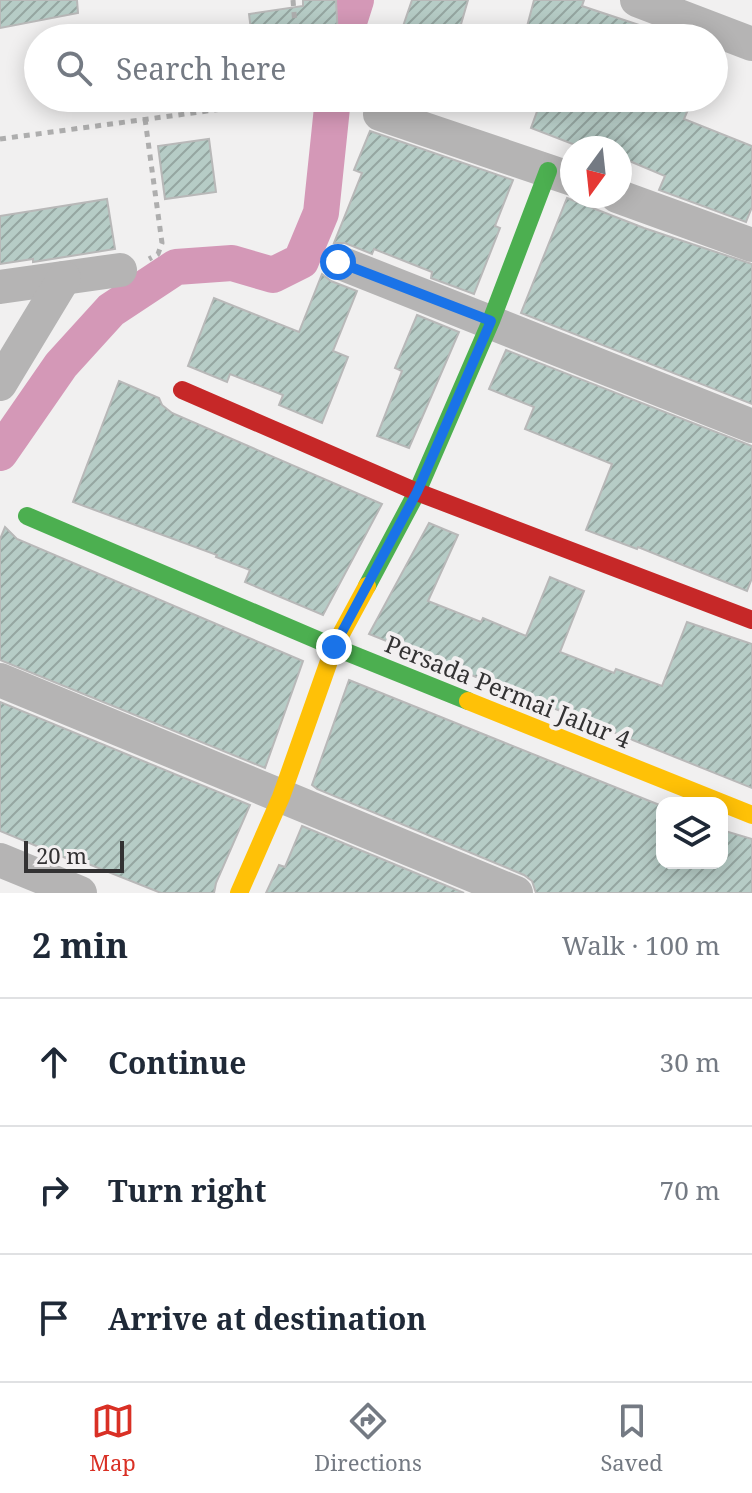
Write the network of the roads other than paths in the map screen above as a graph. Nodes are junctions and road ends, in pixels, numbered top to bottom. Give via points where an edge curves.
1 (637, 0) edge
2 (700, 24) edge
3 (728, 35) edge
4 (752, 44) edge
5 (380, 114) dead end
6 (560, 175) edge
7 (632, 201) edge
8 (752, 245) edge
9 (338, 262) dead end
10 (120, 270) road end
11 (64, 278) junction
12 (0, 287) edge
13 (491, 321) junction
14 (0, 384) edge
15 (182, 390) dead end
16 (752, 426) edge
17 (417, 492) junction
18 (27, 516) dead end
19 (752, 620) edge
20 (334, 647) junction
21 (0, 680) edge
22 (281, 797) junction
23 (752, 815) edge
24 (0, 860) edge
25 (80, 893) edge
26 (239, 893) edge
27 (516, 893) edge

1 - 2 street
3 - 4 street
5 - 6 street
6 - 13 street
7 - 8 street
9 - 13 street
10 - 11 street
11 - 12 street
11 - 14 street
13 - 16 street
13 - 17 street
15 - 17 street
17 - 19 street
17 - 20 street
18 - 20 street, Persada Permai Jalur 4
20 - 22 street
20 - 23 street, Persada Permai Jalur 4
21 - 22 street
22 - 26 street
22 - 27 street
24 - 25 street

